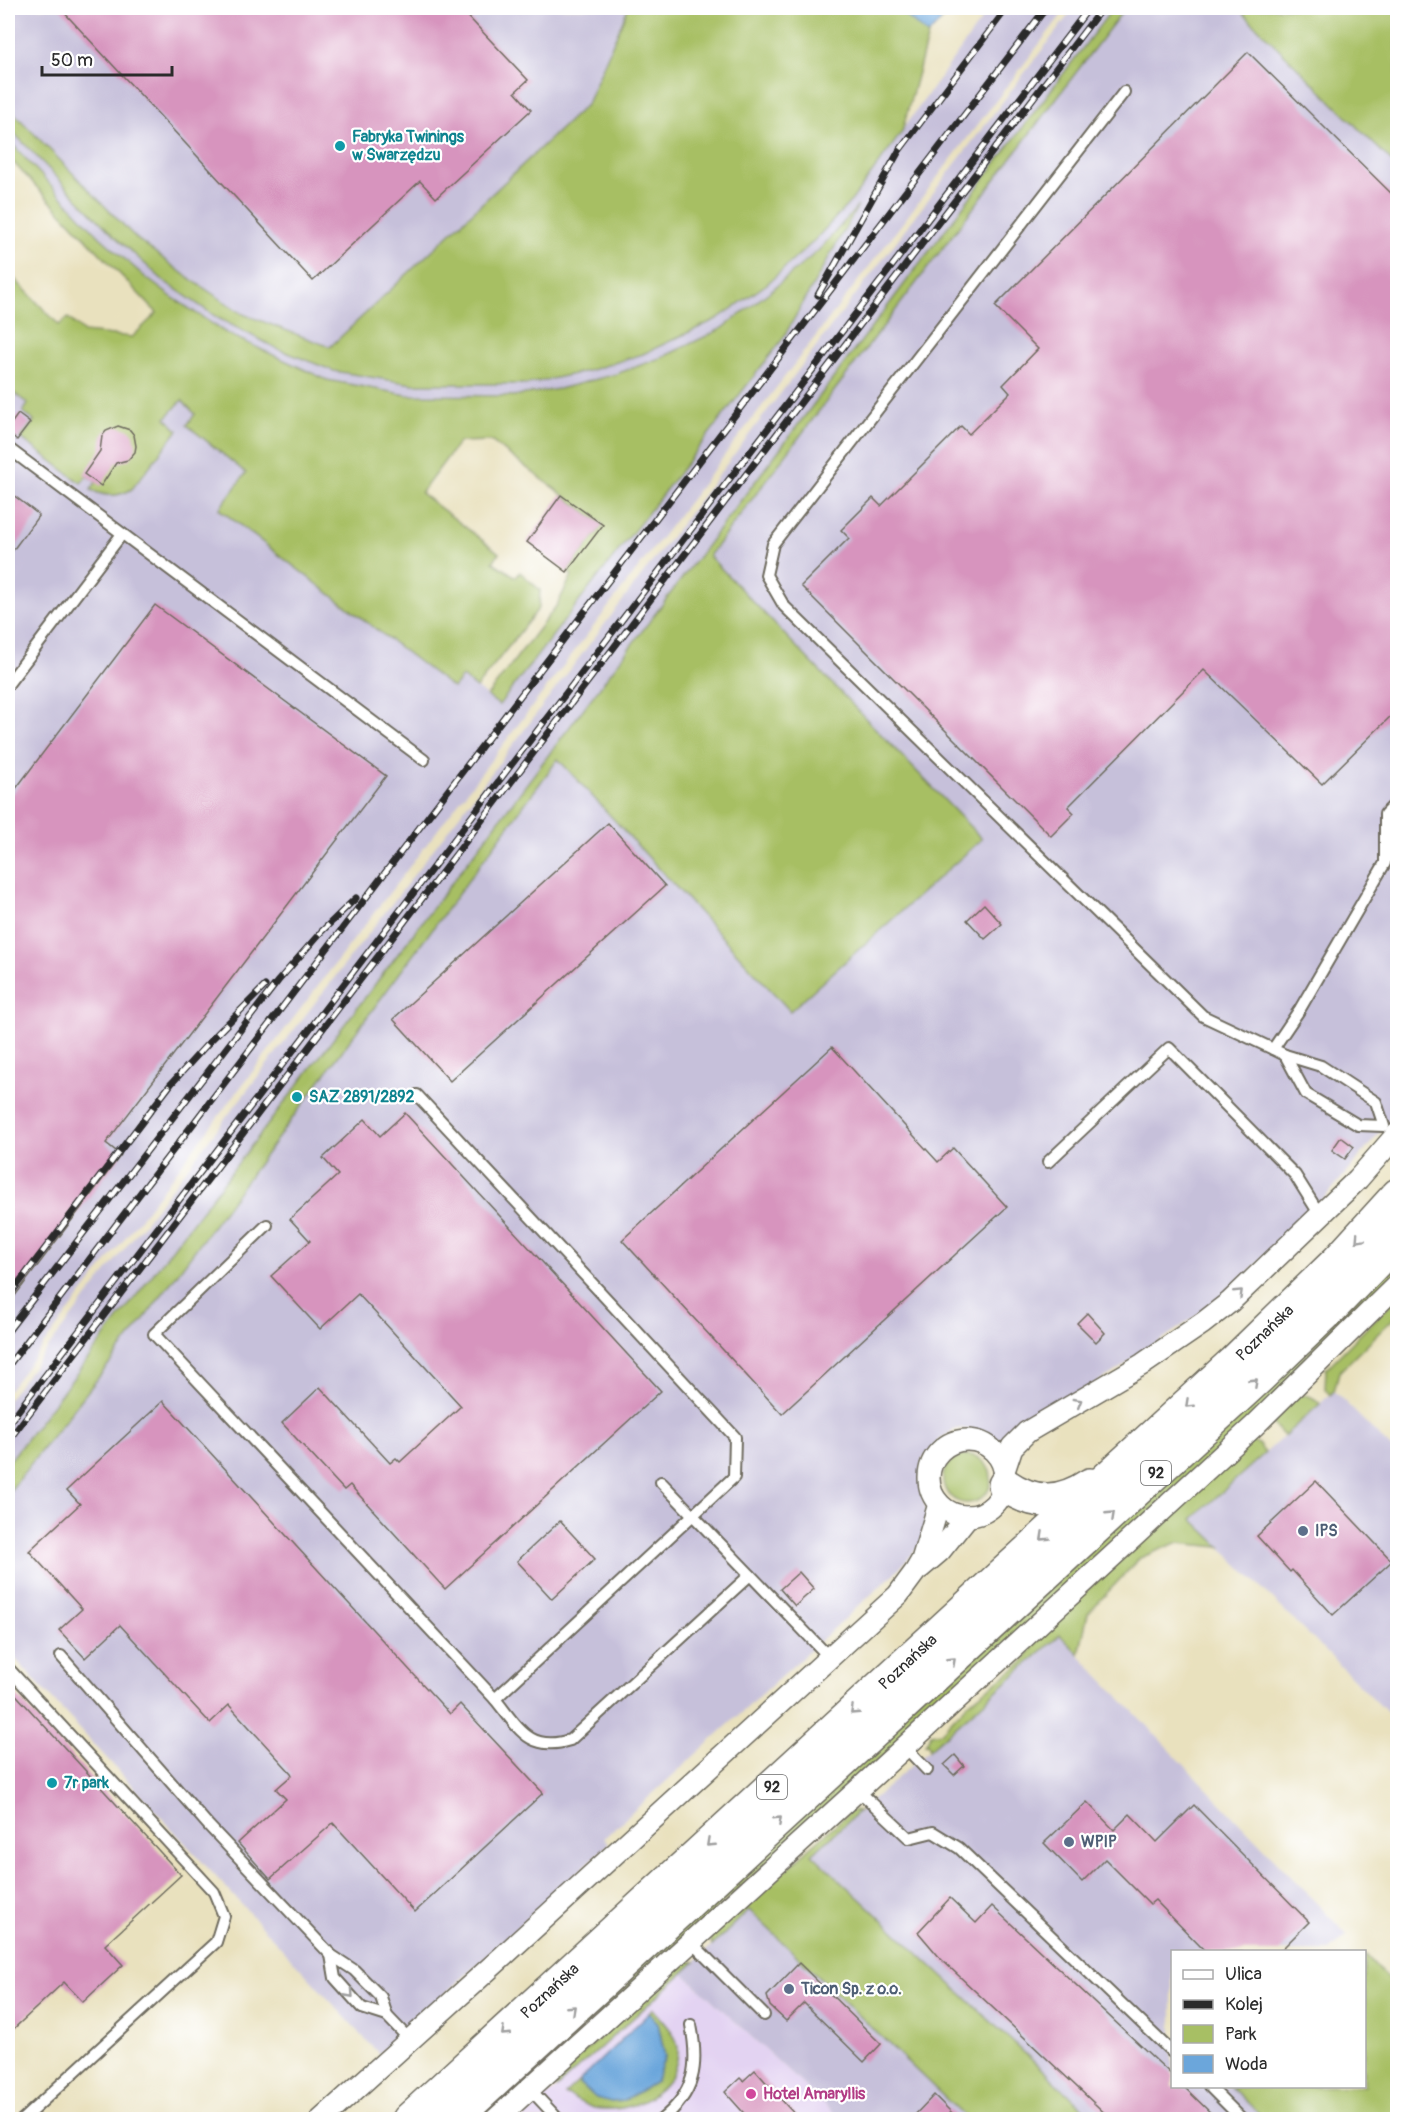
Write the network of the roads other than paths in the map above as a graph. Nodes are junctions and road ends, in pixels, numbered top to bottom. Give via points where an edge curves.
1 (1124, 92) dead end
2 (8, 448) edge
3 (122, 534) junction
4 (8, 684) edge
5 (424, 760) dead end
6 (1398, 801) edge
7 (1273, 1049) junction
8 (1285, 1055) junction
9 (417, 1095) dead end
10 (1393, 1131) edge
11 (1048, 1162) dead end
12 (1398, 1195) edge
13 (1320, 1215) junction
14 (267, 1225) dead end
15 (1398, 1239) edge
16 (1398, 1284) edge
17 (1134, 1455) junction
18 (1005, 1476) junction
19 (660, 1482) dead end
20 (939, 1504) junction
21 (692, 1515) junction
22 (968, 1516) junction
23 (915, 1572) junction
24 (750, 1575) junction
25 (61, 1656) dead end
26 (830, 1658) junction
27 (8, 1668) edge
28 (495, 1699) junction
29 (905, 1747) junction
30 (927, 1770) dead end
31 (858, 1790) junction
32 (690, 1941) junction
33 (331, 1955) junction
34 (764, 2015) dead end
35 (387, 2016) junction
36 (691, 2025) dead end
37 (410, 2040) junction
38 (1171, 2050) edge
39 (529, 2088) junction
40 (1211, 2088) edge
41 (22, 2120) edge
42 (321, 2120) edge
43 (409, 2120) edge
44 (452, 2120) edge
45 (495, 2120) edge
46 (559, 2120) edge
47 (661, 2120) edge
48 (1244, 2120) edge

1 - 7 lane via 773,544 766,575 784,606 1203,1016
2 - 3 lane
3 - 4 lane
3 - 5 lane
6 - 7 lane via 1385,814 1385,863
7 - 8 lane
8 - 10 lane via 1321,1066 1376,1102
8 - 10 lane via 1306,1094 1358,1125
9 - 21 lane via 735,1437 734,1477
10 - 13 street via 1358,1179
11 - 13 lane via 1169,1048 1295,1174
12 -> 17 main road, Poznańska / 92 via 1296,1303
18 -> 13 street via 1012,1447 1018,1439 1203,1323
14 - 28 lane via 154,1334
44 -> 15 main road, Poznańska / 92 via 1191,1441
16 - 29 street via 1254,1426
17 - 18 main road via 1059,1500 1014,1491
17 -> 43 main road, Poznańska / 92
18 - 20 street via 999,1455 989,1446 976,1440 949,1444 931,1465 929,1479
18 - 22 street via 1001,1497 992,1508
19 - 21 lane
20 - 22 street via 947,1511
20 - 23 street
21 - 24 lane
21 - 28 lane
22 - 23 street via 940,1551
23 - 26 street via 898,1594
24 - 26 lane
24 - 28 lane via 570,1740 540,1744 525,1736
25 - 33 lane via 209,1826
26 - 37 street
27 - 41 lane via 213,1892 224,1916 216,1942
29 - 30 lane
29 - 31 street
31 - 32 street
31 - 38 lane via 909,1838 933,1832 959,1848
32 - 34 lane
32 - 39 street
33 - 35 lane via 354,1970 381,1997
33 -> 35 lane via 335,1978 362,2008
35 - 37 lane
36 - 47 lane via 696,2052 691,2083 676,2107
37 - 42 street
39 - 45 street
39 - 46 lane
40 - 48 lane

